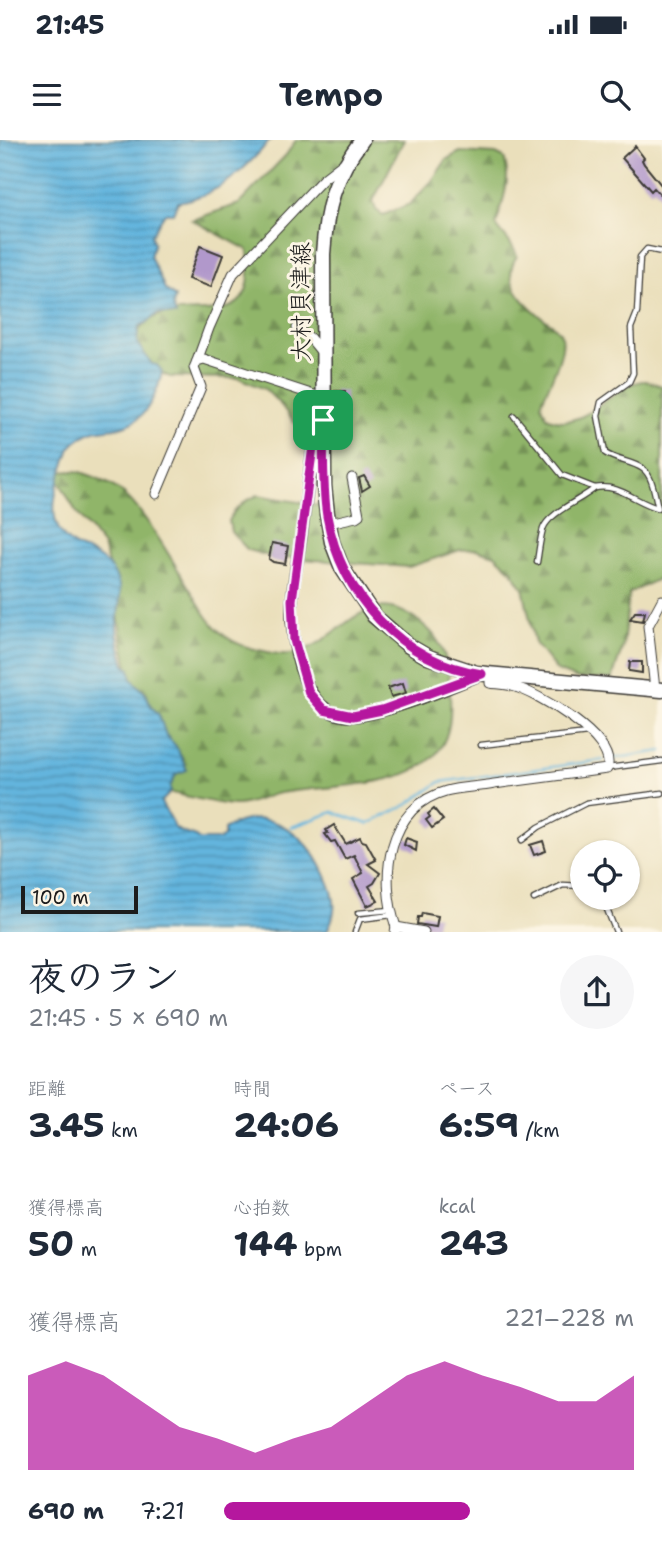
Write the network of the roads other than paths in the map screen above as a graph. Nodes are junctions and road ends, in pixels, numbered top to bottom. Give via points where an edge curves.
1 (362, 140) edge
2 (346, 161) junction
3 (662, 252) edge
4 (297, 328) dead end
5 (324, 356) junction
6 (197, 361) junction
7 (323, 398) junction
8 (514, 416) dead end
9 (323, 420) junction
10 (352, 478) dead end
11 (595, 488) junction
12 (156, 494) dead end
13 (660, 508) edge
14 (328, 523) junction
15 (537, 562) dead end
16 (662, 600) edge
17 (486, 675) junction
18 (658, 690) edge
19 (589, 733) junction
20 (481, 745) dead end
21 (662, 761) edge
22 (607, 769) junction
23 (662, 793) edge
24 (522, 840) dead end
25 (570, 885) edge
26 (534, 899) dead end
27 (607, 910) edge
28 (358, 913) dead end
29 (391, 913) junction
30 (396, 929) edge
31 (355, 932) edge
32 (424, 932) edge
33 (616, 932) edge

1 - 2 main road, 大村貝津線
2 - 5 main road, 大村貝津線 via 325,224
2 - 6 street via 323,178 233,274
3 - 13 lane via 647,249 640,257 637,313 631,328 633,373 629,382 601,402 598,416 605,453 644,470
4 - 5 street
5 - 7 main road, 大村貝津線
6 - 7 street via 204,359
6 - 12 street via 194,368 201,387
7 - 9 main road, 大村貝津線
8 - 11 lane via 562,475
9 - 14 main road, 大村貝津線
9 - 17 street via 315,432 292,600 294,640 309,693 324,710 353,716
10 - 14 street via 359,515
11 - 13 lane via 612,488
11 - 15 lane via 549,519
14 - 17 main road, 大村貝津線 via 342,568 374,617 428,657
16 - 18 street via 648,626
17 - 18 main road, 大村貝津線
17 - 19 street via 490,683 513,686 557,707
19 - 20 lane
19 - 22 street via 606,752
21 - 22 lane
22 - 29 street via 445,791 427,800 404,822 395,839 387,881
23 - 24 lane via 586,803
25 - 26 lane
27 - 33 lane
28 - 29 lane
29 - 30 street
29 - 31 lane via 360,919
30 - 32 street

